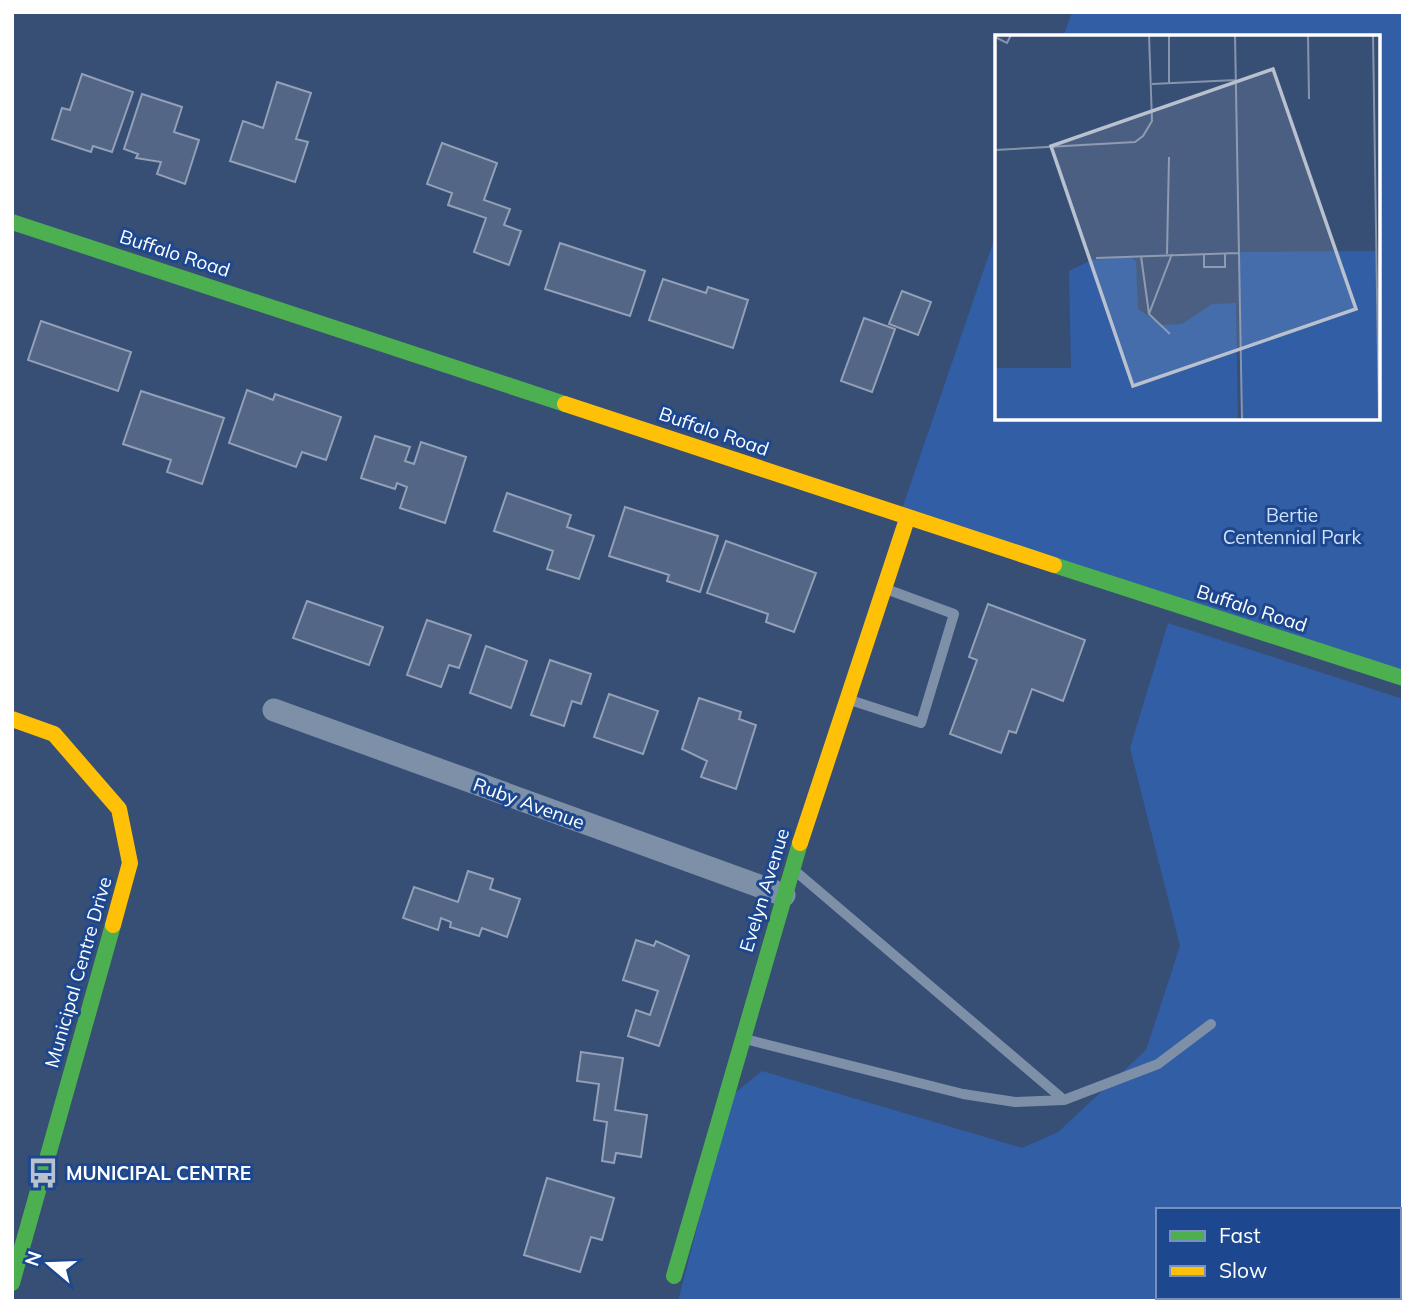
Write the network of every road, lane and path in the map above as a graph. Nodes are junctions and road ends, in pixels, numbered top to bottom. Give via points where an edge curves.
1 (12, 222) edge
2 (907, 519) junction
3 (884, 588) junction
4 (1403, 678) edge
5 (848, 699) junction
6 (274, 710) dead end
7 (12, 719) edge
8 (792, 868) junction
9 (784, 895) junction
10 (1211, 1024) dead end
11 (742, 1039) junction
12 (1064, 1100) junction
13 (674, 1276) dead end
14 (12, 1283) edge

1 - 2 street, Buffalo Road
2 - 3 street, Evelyn Avenue
2 - 4 street, Buffalo Road
3 - 5 street, Evelyn Avenue
3 - 5 lane via 954,614 920,723
5 - 8 street, Evelyn Avenue
6 - 9 street, Ruby Avenue
7 - 14 street, Municipal Centre Drive via 54,734 118,808 130,863
8 - 9 street, Evelyn Avenue
8 - 12 lane
9 - 11 street, Evelyn Avenue
10 - 12 lane via 1158,1064
11 - 12 lane via 963,1094 1015,1102
11 - 13 street, Evelyn Avenue

